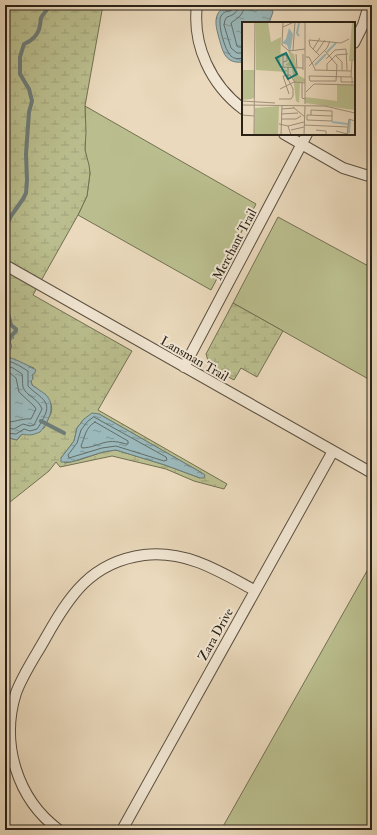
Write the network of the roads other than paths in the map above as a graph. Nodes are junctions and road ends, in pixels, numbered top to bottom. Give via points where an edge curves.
1 (197, 5) edge
2 (369, 5) edge
3 (355, 41) edge
4 (242, 108) edge
5 (286, 135) edge
6 (306, 135) edge
7 (301, 144) junction
8 (372, 177) edge
9 (5, 265) edge
10 (184, 367) junction
11 (332, 451) junction
12 (372, 473) edge
13 (254, 590) junction
14 (59, 830) edge
15 (122, 830) edge

1 - 4 street via 197,36 204,60 222,88
2 - 3 street
5 - 7 street
6 - 7 street, Merchant Trail
7 - 8 street via 343,168
7 - 10 street, Merchant Trail
9 - 10 street, Lansman Trail
10 - 11 street, Lansman Trail
11 - 12 street, Lansman Trail
11 - 13 street, Zara Drive
13 - 14 street via 199,562 176,556 156,555 133,557 103,568 87,579 73,594 20,684 13,702 9,730 10,751 21,787 37,810
13 - 15 street, Zara Drive

